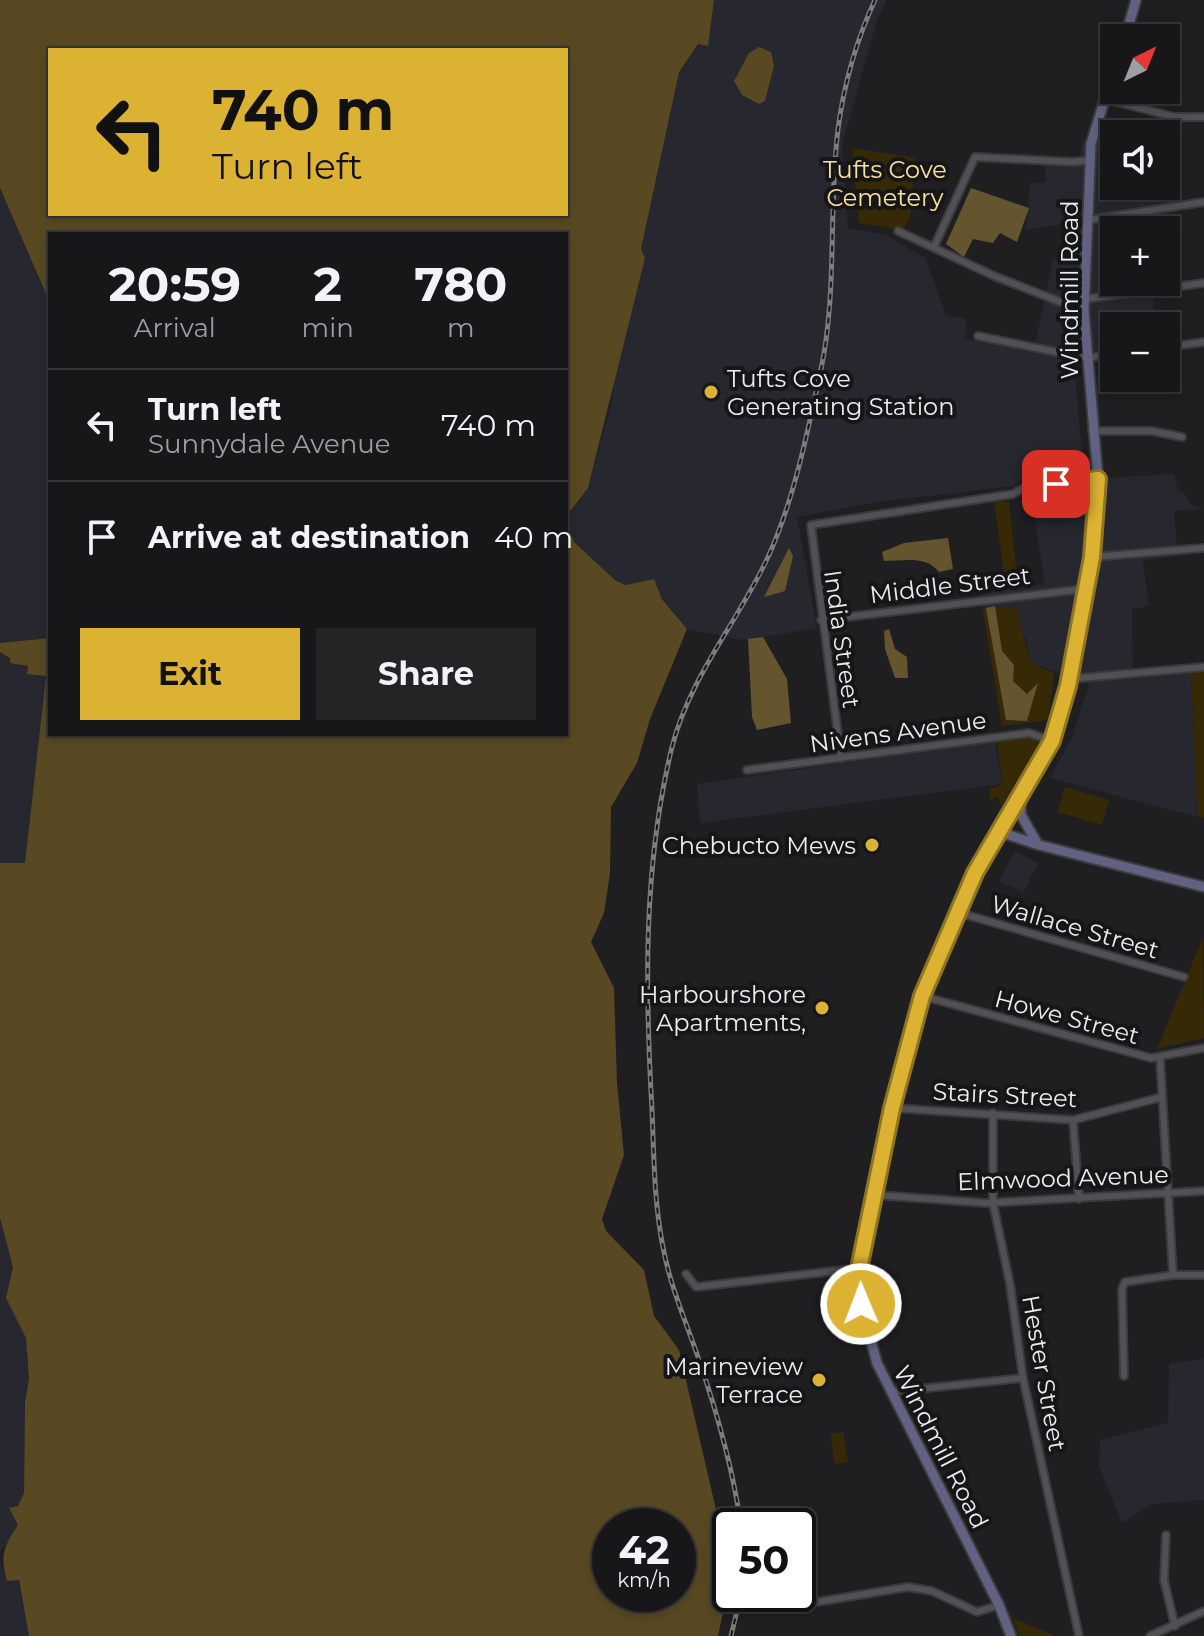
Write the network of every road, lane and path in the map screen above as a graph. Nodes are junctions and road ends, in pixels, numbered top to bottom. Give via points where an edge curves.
1 (1136, 0) edge
2 (1129, 24) edge
3 (1103, 104) edge
4 (1124, 104) edge
5 (1204, 117) edge
6 (1091, 160) junction
7 (1204, 202) edge
8 (1088, 220) junction
9 (898, 231) dead end
10 (934, 247) junction
11 (1204, 283) edge
12 (1085, 299) junction
13 (1084, 311) junction
14 (978, 336) dead end
15 (1204, 342) edge
16 (1180, 345) edge
17 (1100, 356) edge
18 (1086, 358) junction
19 (1092, 431) junction
20 (1182, 437) dead end
21 (1098, 479) junction
22 (1204, 548) edge
23 (1092, 557) junction
24 (1084, 589) junction
25 (821, 620) junction
26 (1204, 667) edge
27 (1069, 679) junction
28 (1052, 741) junction
29 (841, 758) junction
30 (747, 770) dead end
31 (1020, 798) junction
32 (1000, 832) junction
33 (1039, 845) junction
34 (1204, 887) edge
35 (956, 912) junction
36 (1184, 977) dead end
37 (922, 996) junction
38 (1204, 1048) edge
39 (1160, 1058) junction
40 (1162, 1097) junction
41 (892, 1108) junction
42 (993, 1113) junction
43 (1073, 1120) junction
44 (1204, 1191) edge
45 (1169, 1193) junction
46 (876, 1195) junction
47 (1079, 1199) junction
48 (993, 1203) junction
49 (860, 1268) junction
50 (686, 1274) dead end
51 (1173, 1275) junction
52 (1204, 1275) edge
53 (1124, 1376) dead end
54 (1023, 1378) junction
55 (890, 1392) junction
56 (1166, 1535) dead end
57 (816, 1602) edge
58 (999, 1605) junction
59 (1204, 1611) edge
60 (1175, 1626) junction
61 (1011, 1636) edge
62 (1079, 1636) edge
63 (1150, 1636) edge

1 - 2 main road
3 - 6 main road, Windmill Road
4 - 5 street via 1175,117
6 - 8 main road, Windmill Road
6 - 10 street via 975,157
7 - 8 street
8 - 12 main road, Windmill Road
9 - 10 street
10 - 13 street
11 - 12 street
12 - 13 main road, Windmill Road
13 - 18 main road, Windmill Road
14 - 18 street
15 - 16 street
17 - 18 street
18 - 19 main road, Windmill Road
19 - 20 street
19 - 21 main road, Windmill Road
21 - 23 main road, Windmill Road
21 - 25 street, India Street via 811,525
22 - 23 street
23 - 24 main road, Windmill Road
24 - 25 street, Middle Street
24 - 27 main road, Windmill Road
25 - 29 street, India Street
26 - 27 street
27 - 28 main road, Windmill Road
28 - 29 street, Nivens Avenue via 1029,733
28 - 31 main road, Windmill Road
29 - 30 street, Nivens Avenue
31 - 32 main road, Windmill Road
31 - 33 main road via 1021,815
32 - 33 main road
32 - 35 main road, Windmill Road
33 - 34 main road
35 - 36 street, Wallace Street
35 - 37 main road, Windmill Road
37 - 39 street, Howe Street
37 - 41 main road, Windmill Road
38 - 39 street, Howe Street
39 - 40 street
40 - 43 street, Stairs Street
40 - 45 street
41 - 42 street, Stairs Street
41 - 46 main road, Windmill Road
42 - 43 street, Stairs Street
42 - 48 street, Hester Street
43 - 47 street
44 - 45 street, Elmwood Avenue
45 - 47 street, Elmwood Avenue
45 - 51 street
46 - 48 street, Elmwood Avenue
46 - 49 main road, Windmill Road
47 - 48 street, Elmwood Avenue
48 - 54 street, Hester Street
49 - 50 street via 696,1287
49 - 55 main road, Windmill Road via 866,1333
51 - 52 street
51 - 53 street via 1125,1282
54 - 55 street
54 - 62 street, Hester Street
55 - 58 main road, Windmill Road
56 - 60 street via 1164,1580
57 - 58 street via 908,1587 932,1591 977,1612
58 - 61 main road, Windmill Road
59 - 60 street
60 - 63 street

